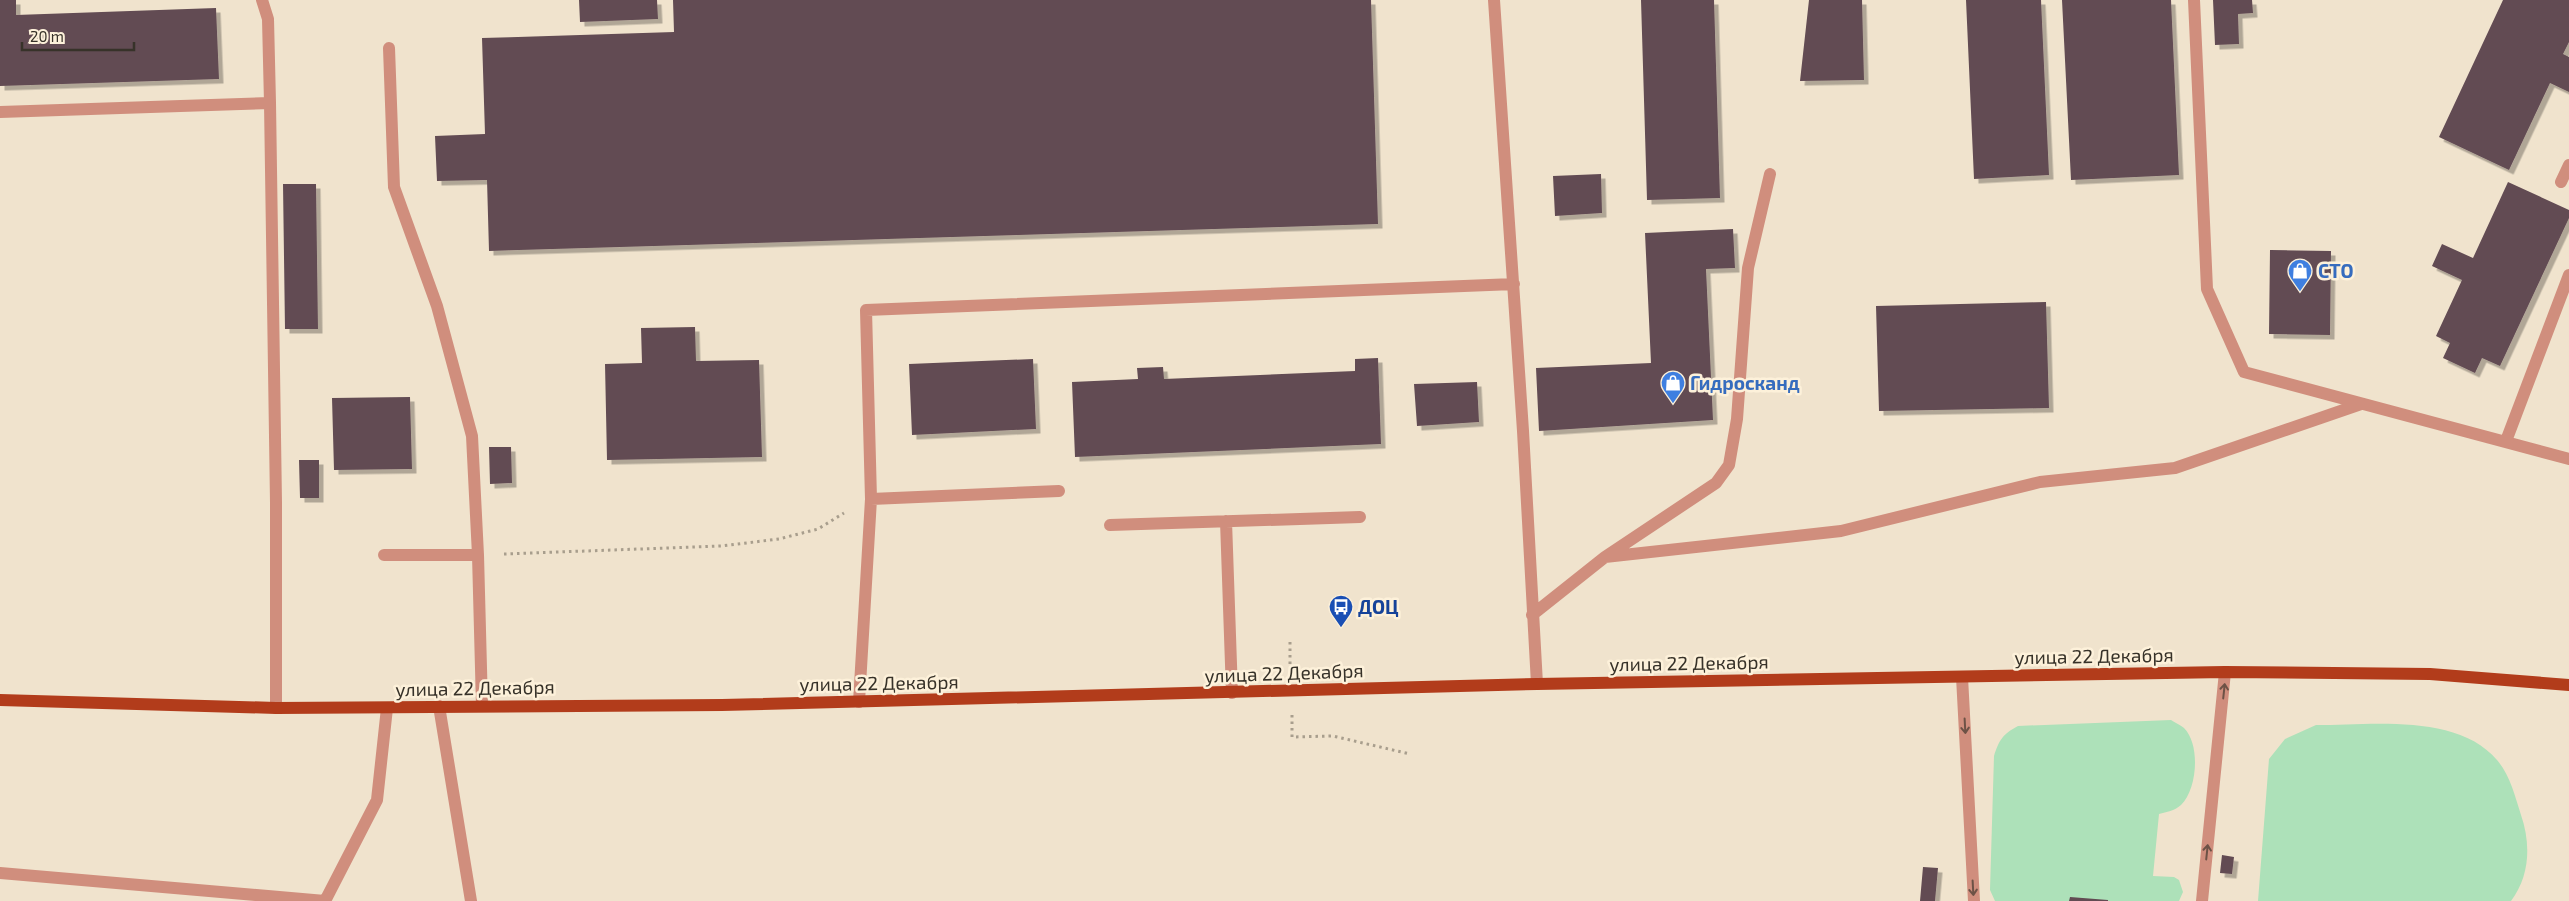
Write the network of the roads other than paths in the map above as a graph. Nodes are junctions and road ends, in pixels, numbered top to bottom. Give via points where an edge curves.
1 (262, 0) edge
2 (1494, 0) edge
3 (2194, 0) edge
4 (389, 48) dead end
5 (270, 103) junction
6 (0, 112) edge
7 (2569, 165) edge
8 (1770, 174) dead end
9 (2561, 182) dead end
10 (2569, 275) edge
11 (1514, 284) junction
12 (2361, 404) junction
13 (2506, 441) junction
14 (2569, 458) edge
15 (1059, 492) dead end
16 (871, 499) junction
17 (1360, 517) dead end
18 (1226, 521) junction
19 (1110, 525) dead end
20 (384, 555) dead end
21 (478, 555) junction
22 (1604, 557) junction
23 (1532, 615) junction
24 (2226, 672) junction
25 (1962, 677) junction
26 (1537, 684) junction
27 (2569, 685) edge
28 (1232, 693) junction
29 (0, 700) edge
30 (859, 702) junction
31 (438, 706) junction
32 (482, 706) junction
33 (276, 708) junction
34 (387, 708) junction
35 (0, 873) edge
36 (325, 901) edge
37 (471, 901) edge
38 (1974, 901) edge
39 (2202, 901) edge

1 - 5 lane via 268,19
2 - 11 lane
3 - 12 lane via 2207,289 2244,372
4 - 21 lane via 394,187 437,306 472,436
5 - 6 lane
5 - 33 lane
7 - 9 lane
8 - 22 lane via 1748,268 1738,419 1729,465 1716,483
10 - 13 lane
11 - 16 lane via 866,310
11 - 23 lane
12 - 13 lane
12 - 22 lane via 2175,468 2040,482 1841,531
13 - 14 lane
15 - 16 lane
16 - 30 lane
17 - 18 lane
18 - 19 lane
18 - 28 lane
20 - 21 lane
21 - 32 lane
22 - 23 lane
23 - 26 lane
24 - 25 main road, улица 22 Декабря
24 - 27 main road, улица 22 Декабря via 2430,674
39 -> 24 lane
25 - 26 main road, улица 22 Декабря
25 -> 38 lane
26 - 28 main road, улица 22 Декабря
28 - 30 main road, улица 22 Декабря
29 - 33 main road, улица 22 Декабря
30 - 32 main road, улица 22 Декабря
31 - 32 main road, улица 22 Декабря
31 - 34 main road, улица 22 Декабря
31 - 37 lane
33 - 34 main road, улица 22 Декабря
34 - 36 lane via 377,800
35 - 36 lane

